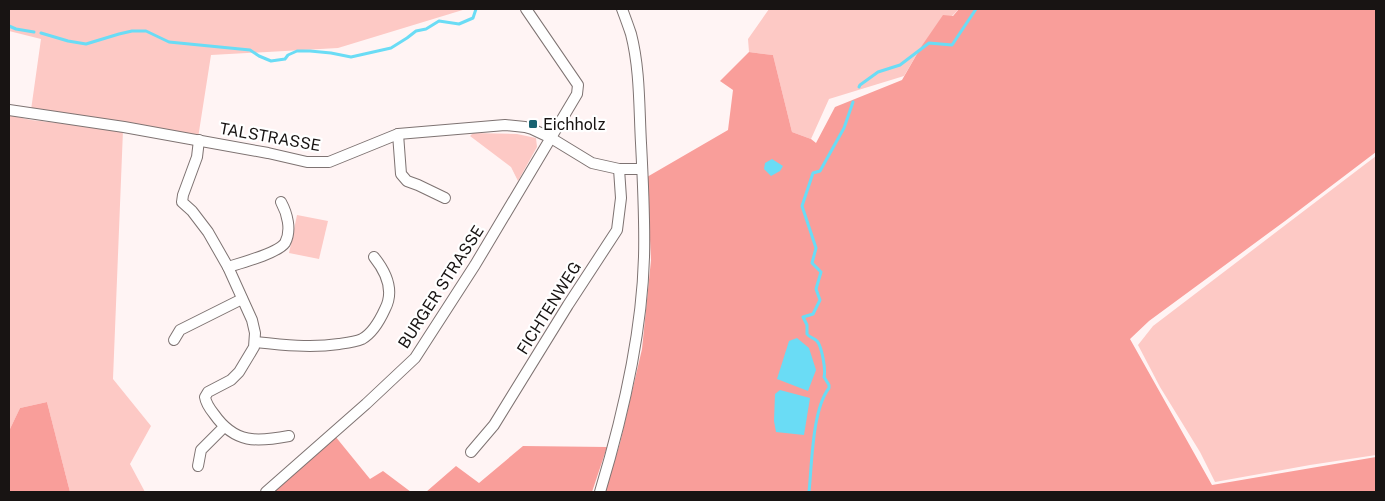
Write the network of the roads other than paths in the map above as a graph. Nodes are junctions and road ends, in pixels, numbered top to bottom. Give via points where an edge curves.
1 (526, 9) edge
2 (622, 9) edge
3 (9, 110) edge
4 (398, 134) junction
5 (551, 138) junction
6 (199, 140) junction
7 (619, 169) junction
8 (642, 169) junction
9 (445, 198) dead end
10 (281, 202) dead end
11 (374, 257) dead end
12 (228, 267) junction
13 (242, 299) junction
14 (174, 340) dead end
15 (255, 342) junction
16 (224, 427) junction
17 (289, 436) dead end
18 (471, 452) dead end
19 (198, 466) dead end
20 (266, 492) edge
21 (600, 492) edge

1 - 5 street via 578,85 577,94
2 - 8 street via 631,35 638,75
3 - 6 street, TALSTRASSE
4 - 5 street, TALSTRASSE via 505,125 525,127
4 - 6 street, TALSTRASSE via 329,162 308,162
4 - 9 street via 401,174 408,181
5 - 7 street, TALSTRASSE via 592,163
5 - 20 street, BURGER STRASSE via 475,265 414,358
6 - 12 street via 197,157 182,202 208,232
7 - 8 street, TALSTRASSE
7 - 18 street, FICHTENWEG via 621,198 617,230 494,425
8 - 21 street via 644,258 640,314 614,443
10 - 12 street via 288,222 284,244 276,250
11 - 15 street via 382,267 390,293 381,318 362,339 324,346
12 - 13 street
13 - 14 street via 180,330
13 - 15 street via 252,320
15 - 16 street via 239,372 205,397
16 - 17 street via 250,440
16 - 19 street via 201,450

